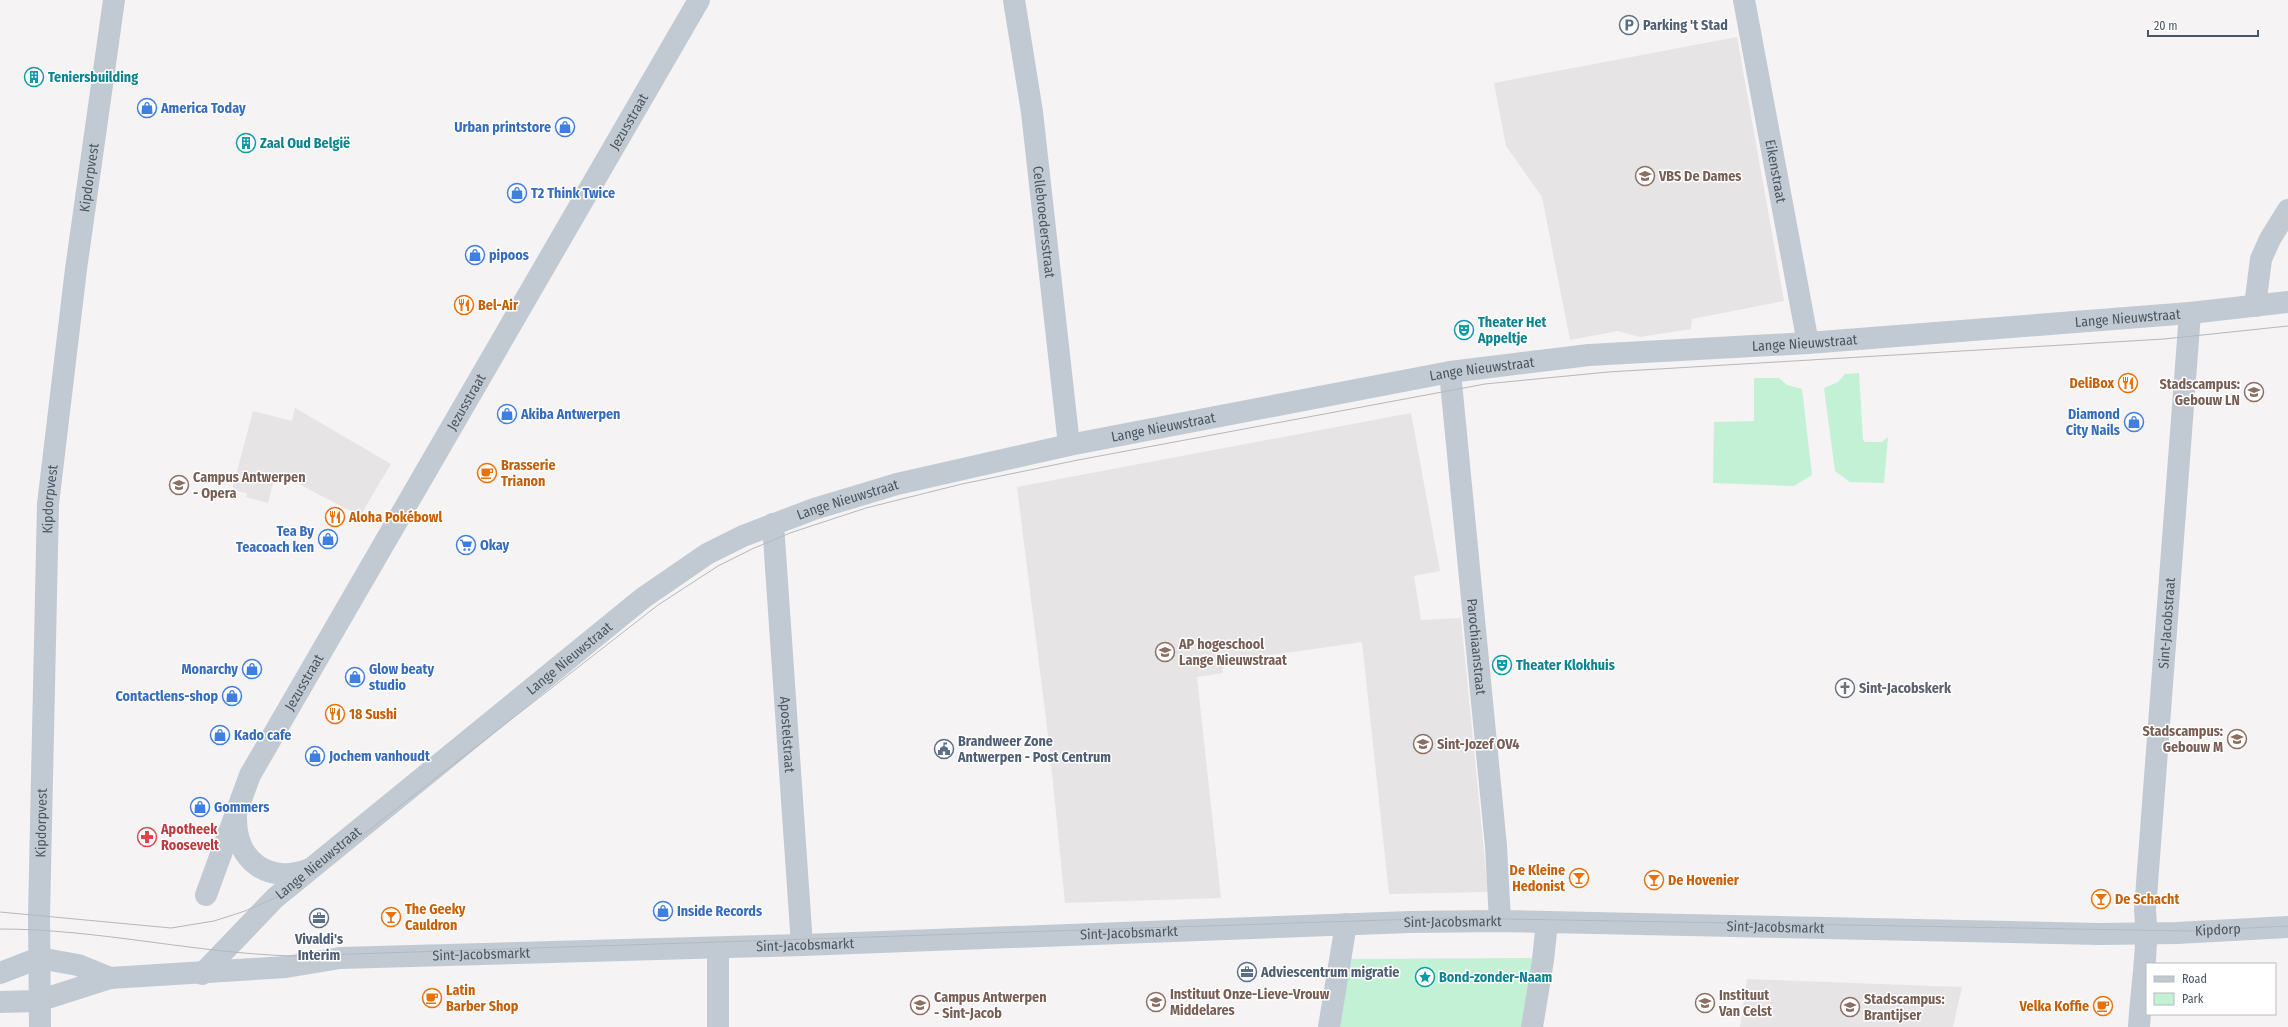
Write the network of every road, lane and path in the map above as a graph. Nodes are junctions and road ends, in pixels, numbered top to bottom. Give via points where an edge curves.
1 (114, 0) edge
2 (699, 0) edge
3 (1014, 0) edge
4 (1744, 0) edge
5 (2288, 210) edge
6 (2288, 302) edge
7 (2255, 306) junction
8 (2190, 313) junction
9 (1808, 343) junction
10 (1450, 372) junction
11 (1069, 445) junction
12 (773, 524) junction
13 (238, 806) junction
14 (310, 869) junction
15 (206, 895) dead end
16 (1500, 921) junction
17 (1547, 922) junction
18 (1346, 924) junction
19 (2288, 927) edge
20 (2148, 934) junction
21 (802, 945) junction
22 (718, 948) junction
23 (39, 958) junction
24 (0, 973) edge
25 (202, 974) junction
26 (110, 978) junction
27 (0, 1002) edge
28 (38, 1002) junction
29 (40, 1027) edge
30 (718, 1027) edge
31 (1329, 1027) edge
32 (1532, 1027) edge
33 (2139, 1027) edge

1 - 23 street, Kipdorpvest via 76,269 48,504
2 - 13 street, Jezusstraat via 250,775
3 - 11 street, Cellebroedersstraat via 1032,112
4 - 9 street, Eikenstraat
5 - 7 street via 2261,259
6 - 7 street, Lange Nieuwstraat
7 - 8 street, Lange Nieuwstraat
8 - 9 street, Lange Nieuwstraat
8 - 20 street, Sint-Jacobstraat via 2145,910
9 - 10 street, Lange Nieuwstraat via 1589,355
10 - 11 street, Lange Nieuwstraat
10 - 16 street, Parochiaanstraat via 1496,846
11 - 12 street, Lange Nieuwstraat via 897,484
12 - 14 street, Lange Nieuwstraat via 707,554 643,598
12 - 21 street, Apostelstraat
13 - 14 street, Jezusstraat via 237,838 243,852 254,863 280,874
13 - 15 street, Jezusstraat
14 - 25 street, Lange Nieuwstraat via 270,903
16 - 17 street, Sint-Jacobsmarkt
16 - 18 street, Sint-Jacobsmarkt
17 - 20 street, Sint-Jacobsmarkt
17 - 32 street
18 - 21 street, Sint-Jacobsmarkt
18 - 31 street
19 - 20 street, Kipdorp
20 - 33 street, Sint-Jacobstraat
21 - 22 street, Sint-Jacobsmarkt
22 - 25 street, Sint-Jacobsmarkt via 340,958 286,967
22 - 30 street
23 - 24 street
23 - 26 street, Sint-Jacobsmarkt via 78,965
23 - 28 street, Kipdorpvest
25 - 26 street, Sint-Jacobsmarkt
26 - 28 street, Sint-Jacobsmarkt
27 - 28 street, Sint-Jacobsmarkt
28 - 29 street, Kipdorpvest

